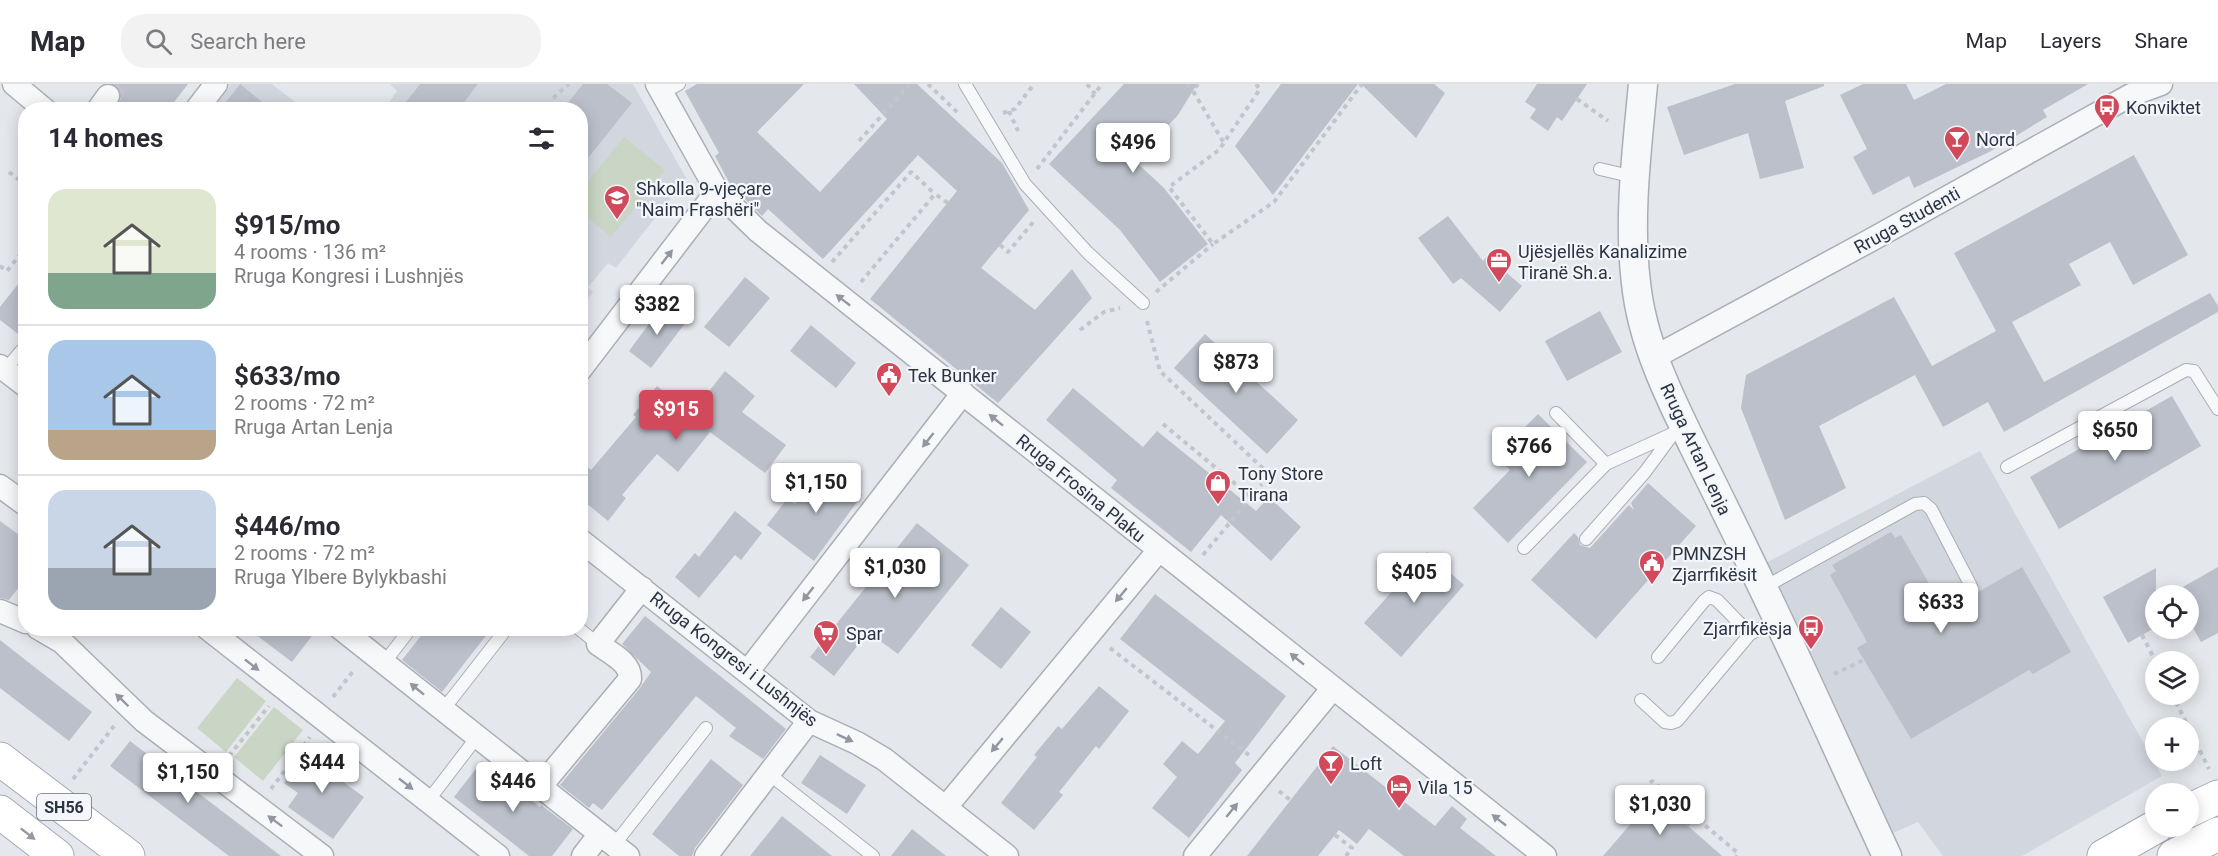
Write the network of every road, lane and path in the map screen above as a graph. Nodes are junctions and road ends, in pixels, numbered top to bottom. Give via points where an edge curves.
1 (14, 84) edge
2 (216, 84) edge
3 (569, 84) edge
4 (910, 84) edge
5 (965, 84) edge
6 (1034, 84) edge
7 (1087, 84) edge
8 (1102, 84) edge
9 (1187, 84) edge
10 (1198, 84) edge
11 (1256, 84) edge
12 (1362, 84) edge
13 (1643, 84) edge
14 (2161, 84) edge
15 (666, 87) edge
16 (2137, 88) edge
17 (1193, 91) junction
18 (1095, 94) junction
19 (553, 99) dead end
20 (1577, 99) dead end
21 (35, 102) edge
22 (202, 102) edge
23 (986, 119) junction
24 (1608, 121) dead end
25 (859, 141) dead end
26 (1224, 143) junction
27 (1600, 169) dead end
28 (1036, 170) dead end
29 (9, 172) dead end
30 (1635, 177) junction
31 (18, 179) edge
32 (717, 191) junction
33 (935, 194) junction
34 (948, 203) dead end
35 (1046, 208) junction
36 (1213, 244) junction
37 (1000, 245) dead end
38 (18, 257) edge
39 (0, 266) edge
40 (817, 279) junction
41 (845, 301) junction
42 (1143, 303) junction
43 (1104, 312) dead end
44 (1080, 330) dead end
45 (18, 354) edge
46 (1653, 358) junction
47 (588, 360) edge
48 (2, 371) edge
49 (18, 381) edge
50 (963, 393) junction
51 (2218, 409) edge
52 (1556, 413) dead end
53 (1163, 424) dead end
54 (1679, 429) junction
55 (1606, 464) junction
56 (2007, 467) dead end
57 (1270, 475) dead end
58 (1262, 484) dead end
59 (0, 486) edge
60 (1251, 497) junction
61 (18, 499) edge
62 (1586, 539) dead end
63 (588, 546) edge
64 (1524, 548) dead end
65 (1159, 550) junction
66 (1188, 573) junction
67 (1971, 586) dead end
68 (642, 588) junction
69 (1763, 588) junction
70 (0, 611) edge
71 (18, 618) edge
72 (1778, 620) junction
73 (1090, 633) junction
74 (1750, 634) junction
75 (2142, 635) dead end
76 (52, 636) edge
77 (217, 636) edge
78 (350, 636) edge
79 (402, 636) edge
80 (501, 636) edge
81 (588, 636) edge
82 (598, 644) junction
83 (2150, 651) edge
84 (377, 657) junction
85 (1658, 657) dead end
86 (1864, 660) dead end
87 (748, 671) junction
88 (1809, 686) junction
89 (1333, 688) junction
90 (283, 689) junction
91 (1641, 700) dead end
92 (2177, 705) edge
93 (129, 706) junction
94 (443, 710) junction
95 (320, 718) junction
96 (809, 721) junction
97 (706, 728) dead end
98 (477, 736) junction
99 (0, 759) edge
100 (1266, 768) junction
101 (214, 774) junction
102 (769, 774) junction
103 (70, 782) dead end
104 (2215, 786) edge
105 (540, 787) junction
106 (1277, 790) dead end
107 (1638, 796) dead end
108 (1290, 800) dead end
109 (428, 801) junction
110 (2199, 801) edge
111 (257, 807) junction
112 (946, 807) junction
113 (0, 812) edge
114 (1695, 816) junction
115 (1687, 825) dead end
116 (2145, 833) edge
117 (2218, 834) edge
118 (1335, 835) dead end
119 (614, 845) edge
120 (57, 856) edge
121 (128, 856) edge
122 (322, 856) edge
123 (498, 856) edge
124 (583, 856) edge
125 (706, 856) edge
126 (873, 856) edge
127 (1007, 856) edge
128 (1195, 856) edge
129 (1346, 856) edge
130 (1545, 856) edge
131 (1736, 856) edge
132 (1887, 856) edge
133 (2104, 856) edge
134 (2174, 856) edge

1 - 21 street
2 - 22 street
3 - 19 path
4 - 25 path
5 - 23 lane
6 - 23 path via 1015,109
7 - 18 path
8 - 18 path
9 - 17 path
10 - 17 path
11 - 26 path via 1260,89
12 - 36 path via 1274,202
13 - 30 street, Rruga Artan Lenja
14 - 16 street, Rruga Studenti
15 - 32 street, Rruga Frosina Plaku
16 - 46 street, Rruga Studenti
17 - 26 path
18 - 28 path
20 - 24 path
23 - 35 lane via 1025,184
26 - 36 path via 1169,186
27 - 30 lane
29 - 31 path
30 - 46 street, Rruga Artan Lenja via 1636,284
32 - 40 street, Rruga Frosina Plaku
47 -> 32 street
33 - 34 path
33 - 40 path via 911,172
33 - 41 path
35 - 37 path via 1008,252
35 - 42 lane
36 - 42 path
38 - 39 path via 6,271
41 -> 40 street, Rruga Frosina Plaku
41 - 50 street, Rruga Frosina Plaku
42 - 57 path via 1160,371
43 - 44 path
45 - 48 lane
46 - 54 street, Rruga Artan Lenja
48 - 49 street
65 -> 50 street, Rruga Frosina Plaku
50 -> 87 street
51 - 56 lane via 2194,370 2186,370
52 - 55 lane
53 - 60 path
54 - 55 lane
54 - 62 lane
54 - 69 street, Rruga Artan Lenja
55 - 64 lane
58 - 60 path
59 - 61 street
60 - 66 path
63 - 68 street, Rruga Kongresi i Lushnjës
65 - 66 street, Rruga Frosina Plaku
65 -> 73 street
89 -> 66 street, Rruga Frosina Plaku
67 - 69 lane via 1931,509 1924,503 1915,504
68 - 82 street
68 - 87 street, Rruga Kongresi i Lushnjës
69 - 72 street, Rruga Artan Lenja
70 - 71 street
72 - 74 lane
72 - 88 street, Rruga Artan Lenja
73 - 100 path
73 -> 112 street
74 - 85 lane via 1710,597
74 - 91 lane via 1677,721 1665,722
75 - 83 path
93 -> 76 street
77 -> 90 street
78 - 84 street
79 - 84 lane
80 - 94 lane
81 - 82 lane
82 - 105 street via 627,665 630,679
94 -> 84 street
84 - 95 path
86 - 88 path
87 - 96 street, Rruga Kongresi i Lushnjës
88 - 132 street, Rruga Artan Lenja
89 - 100 street
130 -> 89 street, Rruga Frosina Plaku
90 - 95 street
90 - 101 path
92 - 104 path
93 - 101 street
93 - 103 path
94 - 98 street
95 -> 109 street
95 - 111 path
96 - 102 street
96 -> 112 street, Rruga Kongresi i Lushnjës via 884,759
97 - 119 lane
98 - 105 street
98 - 109 lane
99 - 121 main road, SH56
128 -> 100 street
101 - 111 street
102 - 125 street
102 - 126 lane
104 - 110 main road
105 - 119 street
106 - 108 path
107 - 114 path via 1652,781
109 - 123 street
122 -> 111 street
112 - 127 street, Rruga Kongresi i Lushnjës
113 -> 120 main road, SH56
114 - 115 path
114 - 131 path via 1738,853
116 - 133 main road
117 - 134 main road
118 - 129 path via 1352,848
119 - 124 street

